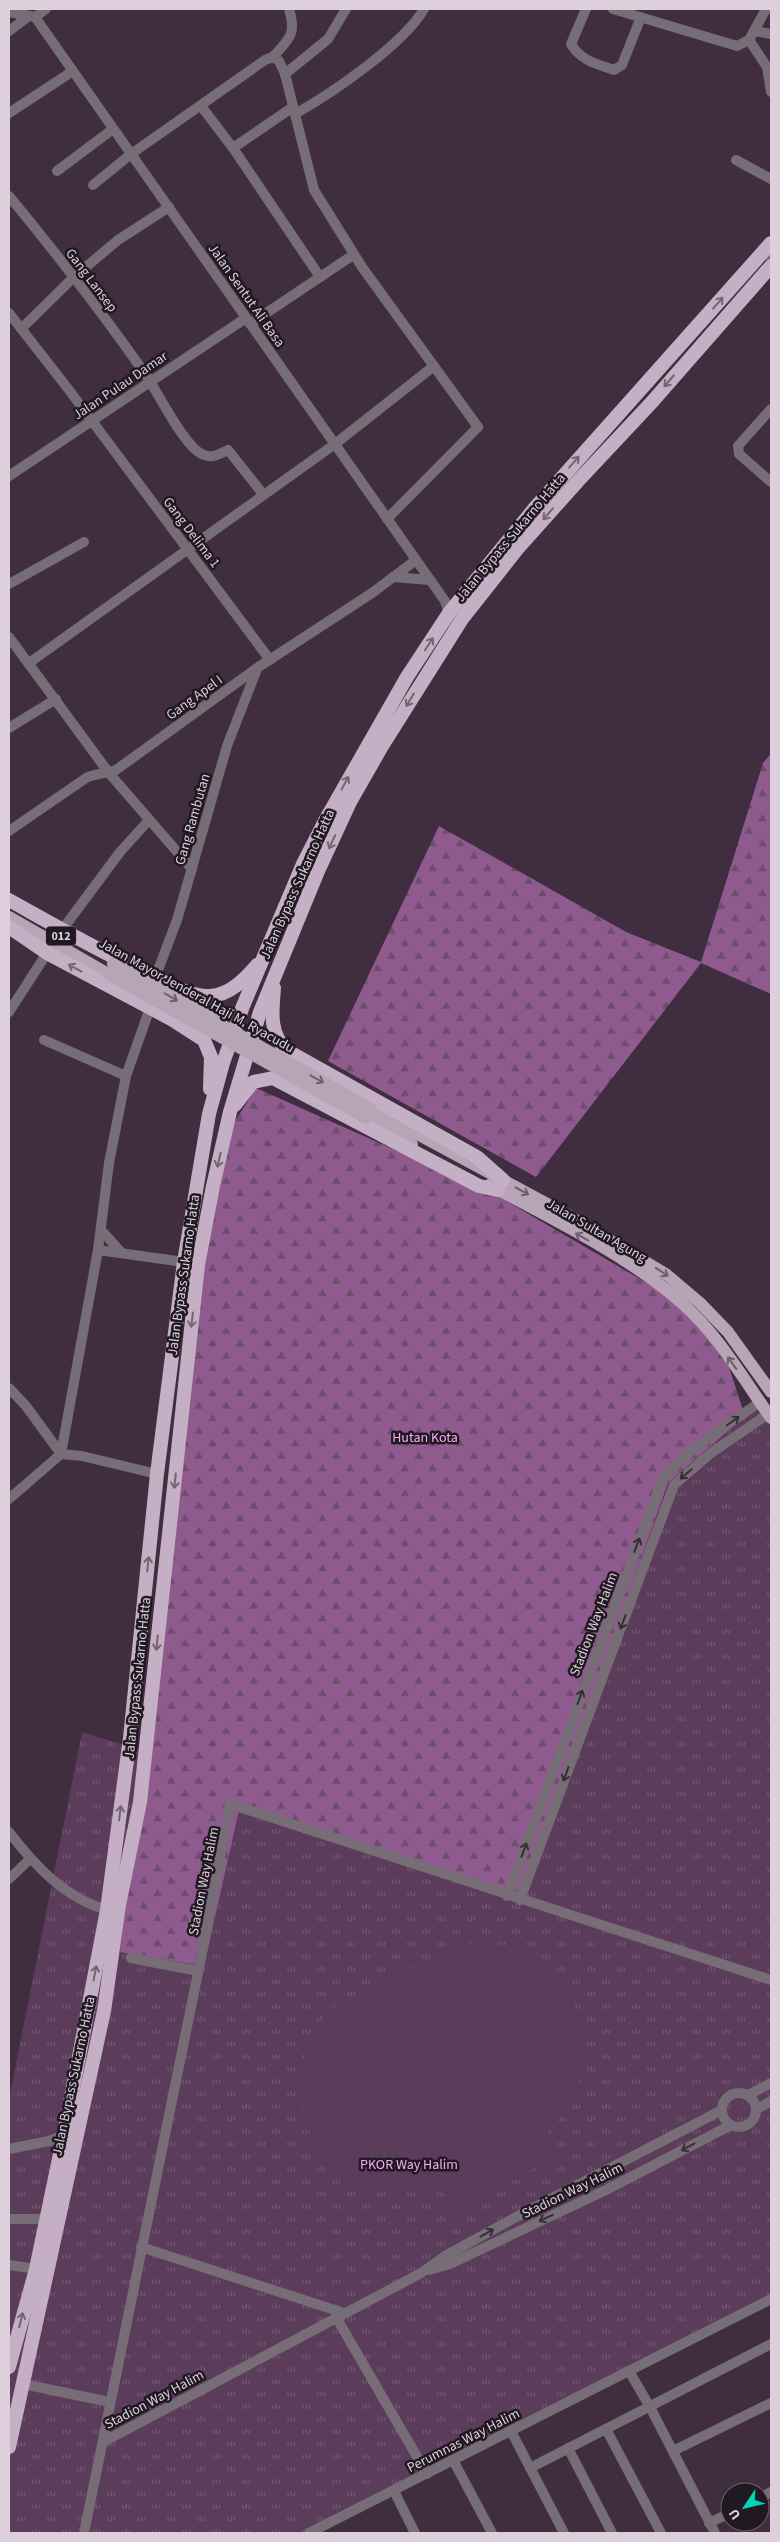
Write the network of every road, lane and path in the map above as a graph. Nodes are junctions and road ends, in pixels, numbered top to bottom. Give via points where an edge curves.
1 (46, 9) edge
2 (289, 9) edge
3 (346, 9) edge
4 (424, 9) edge
5 (586, 9) edge
6 (613, 9) edge
7 (766, 9) edge
8 (9, 12) edge
9 (32, 16) junction
10 (641, 17) junction
11 (9, 31) edge
12 (755, 31) junction
13 (771, 34) edge
14 (749, 40) junction
15 (272, 57) junction
16 (73, 71) junction
17 (285, 74) junction
18 (771, 92) edge
19 (201, 106) junction
20 (294, 110) junction
21 (9, 113) edge
22 (113, 129) junction
23 (233, 148) junction
24 (131, 154) junction
25 (736, 160) dead end
26 (57, 170) dead end
27 (771, 179) edge
28 (93, 185) dead end
29 (9, 196) edge
30 (168, 207) junction
31 (769, 251) edge
32 (354, 254) junction
33 (771, 266) edge
34 (74, 277) junction
35 (320, 277) junction
36 (9, 313) edge
37 (248, 321) junction
38 (697, 327) junction
39 (21, 330) junction
40 (708, 336) junction
41 (672, 355) junction
42 (683, 365) junction
43 (434, 366) junction
44 (150, 382) junction
45 (771, 408) edge
46 (91, 421) junction
47 (334, 444) junction
48 (9, 476) edge
49 (771, 482) edge
50 (263, 494) junction
51 (387, 519) junction
52 (84, 542) dead end
53 (186, 548) junction
54 (416, 560) junction
55 (393, 577) junction
56 (430, 580) junction
57 (9, 584) edge
58 (449, 613) junction
59 (9, 637) edge
60 (270, 660) junction
61 (29, 663) junction
62 (257, 668) junction
63 (56, 699) junction
64 (9, 728) edge
65 (109, 773) junction
66 (149, 820) junction
67 (9, 831) edge
68 (192, 869) junction
69 (9, 900) edge
70 (9, 906) edge
71 (9, 917) edge
72 (9, 927) edge
73 (62, 930) junction
74 (47, 953) junction
75 (265, 954) junction
76 (110, 969) junction
77 (276, 972) junction
78 (155, 978) junction
79 (176, 987) junction
80 (150, 1008) junction
81 (9, 1012) edge
82 (196, 1034) junction
83 (44, 1040) dead end
84 (286, 1050) junction
85 (126, 1076) junction
86 (273, 1078) junction
87 (230, 1112) junction
88 (209, 1114) junction
89 (369, 1114) joint
90 (500, 1185) junction
91 (101, 1230) junction
92 (98, 1250) junction
93 (122, 1252) junction
94 (184, 1262) junction
95 (9, 1388) edge
96 (771, 1392) edge
97 (760, 1402) junction
98 (770, 1416) edge
99 (164, 1423) junction
100 (180, 1427) junction
101 (61, 1454) junction
102 (158, 1474) junction
103 (9, 1499) edge
104 (9, 1832) edge
105 (30, 1859) junction
106 (9, 1879) edge
107 (507, 1896) junction
108 (520, 1900) junction
109 (106, 1910) junction
110 (131, 1958) dead end
111 (198, 1971) junction
112 (771, 1980) edge
113 (771, 2083) edge
114 (748, 2095) junction
115 (771, 2101) edge
116 (757, 2109) junction
117 (722, 2110) junction
118 (731, 2124) junction
119 (64, 2135) junction
120 (9, 2149) edge
121 (566, 2191) junction
122 (574, 2205) junction
123 (518, 2216) junction
124 (9, 2219) edge
125 (46, 2219) junction
126 (524, 2228) junction
127 (141, 2248) junction
128 (9, 2265) edge
129 (36, 2269) junction
130 (421, 2273) junction
131 (771, 2299) edge
132 (340, 2315) junction
133 (771, 2344) edge
134 (9, 2366) edge
135 (629, 2372) junction
136 (24, 2384) junction
137 (110, 2402) junction
138 (771, 2403) edge
139 (650, 2406) junction
140 (606, 2429) junction
141 (511, 2431) junction
142 (105, 2441) junction
143 (9, 2447) edge
144 (568, 2448) junction
145 (673, 2451) junction
146 (454, 2460) junction
147 (530, 2468) junction
148 (427, 2474) junction
149 (394, 2491) junction
150 (720, 2518) edge
151 (710, 2523) junction
152 (411, 2532) edge
153 (84, 2533) edge
154 (310, 2533) edge
155 (492, 2533) edge
156 (564, 2533) edge
157 (612, 2533) edge
158 (661, 2533) edge
159 (715, 2533) edge

1 - 9 street
2 - 15 street via 293,32
3 - 17 street via 328,40
4 - 20 street via 407,33 328,94
5 - 10 street via 571,44 584,59 614,70 622,65
6 - 10 street
7 - 12 street
8 - 9 street
9 - 11 street
9 - 16 street, Jalan Sentut Ali Basa
10 - 14 street via 737,46
12 - 13 street
12 - 14 street
14 - 18 street via 767,67
15 - 17 street via 279,62
15 - 19 street
16 - 21 street
16 - 22 street, Jalan Sentut Ali Basa
17 - 20 street
19 - 23 street
19 - 24 street
20 - 23 street
20 - 32 street via 314,190
22 - 24 street, Jalan Sentut Ali Basa
22 - 26 street
23 - 35 street
24 - 28 street
24 - 30 street, Jalan Sentut Ali Basa
25 - 27 street
29 - 34 street, Gang Lansep
30 - 34 street via 118,240
30 - 37 street, Jalan Sentut Ali Basa
38 -> 31 highway, Jalan Bypass Sukarno Hatta
32 - 35 street, Jalan Pulau Damar
32 - 43 street
33 - 40 highway, Jalan Bypass Sukarno Hatta
34 - 39 street
34 - 44 street, Gang Lansep
35 - 37 street, Jalan Pulau Damar
36 - 39 street, Gang Delima 1
37 - 44 street, Jalan Pulau Damar
37 - 47 street, Jalan Sentut Ali Basa
38 - 40 highway via 699,336
38 - 41 highway, Jalan Bypass Sukarno Hatta
39 - 46 street, Gang Delima 1
40 - 42 highway, Jalan Bypass Sukarno Hatta
41 - 42 highway via 682,356
58 -> 41 highway, Jalan Bypass Sukarno Hatta via 534,509
42 -> 77 highway, Jalan Bypass Sukarno Hatta via 518,548 462,619 350,802
43 - 47 street
43 - 51 street via 478,427
44 - 46 street, Jalan Pulau Damar
44 - 50 street, Gang Lansep via 193,446 208,457 228,450
45 - 49 street via 738,446 739,454
46 - 48 street, Jalan Pulau Damar
46 - 53 street, Gang Delima 1
47 - 50 street
47 - 51 street, Jalan Sentut Ali Basa
50 - 53 street
51 - 54 street, Jalan Sentut Ali Basa
52 - 57 street
53 - 60 street, Gang Delima 1
53 - 61 street
54 - 55 street, Gang Apel I
54 - 56 street, Jalan Sentut Ali Basa
55 - 56 street
55 - 60 street, Gang Apel I
56 - 58 street, Jalan Sentut Ali Basa via 445,601
75 -> 58 highway, Jalan Bypass Sukarno Hatta via 303,864 344,785 407,677
59 - 61 street
60 - 62 street, Gang Apel I
61 - 63 street
62 - 65 street, Gang Apel I
62 - 68 street, Gang Rambutan via 227,746
63 - 64 street
63 - 65 street
65 - 66 street
65 - 67 street, Gang Apel I via 86,778
66 - 68 street
66 - 73 street via 120,852
68 - 78 street, Gang Rambutan
69 - 73 highway
70 - 76 main road, Jalan Mayor Jenderal Haji M. Ryacudu / 012
71 - 76 main road, Jalan Mayor Jenderal Haji M. Ryacudu / 012
72 - 74 highway
73 - 78 highway
80 -> 74 highway
74 - 81 street
75 - 79 highway via 240,983 220,994 200,995
75 - 88 highway, Jalan Bypass Sukarno Hatta via 232,1037
76 - 89 main road, Jalan Mayor Jenderal Haji M. Ryacudu, bridge
77 - 84 highway via 272,1026
77 - 87 highway, Jalan Bypass Sukarno Hatta via 244,1060
78 - 79 highway
79 - 82 highway via 209,1006 216,1016 217,1025 212,1033
80 - 82 highway
80 - 85 street
82 - 88 highway via 211,1052
83 - 85 street
84 - 86 highway via 267,1049 258,1056 259,1068
84 - 90 highway via 477,1157
85 - 91 street via 109,1163
86 - 87 highway via 250,1085
86 - 90 highway via 479,1186
87 -> 100 highway, Jalan Bypass Sukarno Hatta via 198,1265
88 - 94 highway, Jalan Bypass Sukarno Hatta
89 - 90 main road, Jalan Sultan Agung
90 -> 96 main road, Jalan Sultan Agung via 612,1240 667,1275 728,1332
97 -> 90 main road, Jalan Sultan Agung via 713,1337 684,1305 650,1278
91 - 92 street
91 - 93 street
92 - 93 street
92 - 101 street
93 - 94 street
94 - 99 highway, Jalan Bypass Sukarno Hatta
95 - 101 street
97 - 98 main road, Jalan Sultan Agung
107 -> 97 street, Stadion Way Halim via 661,1483 704,1441
98 -> 108 street, Stadion Way Halim via 711,1453 674,1485
99 - 100 highway
99 - 102 highway, Jalan Bypass Sukarno Hatta
100 -> 136 highway, Jalan Bypass Sukarno Hatta via 140,1802 119,1905 104,2011
101 - 102 street
101 - 103 street
109 -> 102 highway, Jalan Bypass Sukarno Hatta via 130,1738
104 - 105 street
105 - 106 street
105 - 109 street via 69,1893
107 - 108 street, Stadion Way Halim
107 - 111 street, Stadion Way Halim via 230,1804
108 - 112 street, Stadion Way Halim
119 -> 109 highway, Jalan Bypass Sukarno Hatta
110 - 111 street
111 - 127 street, Stadion Way Halim
113 - 114 street
114 - 116 street
114 - 117 street via 731,2095
115 - 116 street
116 - 118 street via 748,2124 737,2127
117 - 118 street
117 - 121 street, Stadion Way Halim
118 -> 122 street, Stadion Way Halim
119 - 120 street
119 - 125 highway, Jalan Bypass Sukarno Hatta
121 - 122 street
121 - 123 street, Stadion Way Halim
122 -> 126 street, Stadion Way Halim
123 - 126 street
130 -> 123 street, Stadion Way Halim
124 - 125 street
125 - 129 highway, Jalan Bypass Sukarno Hatta
126 - 130 street, Stadion Way Halim via 450,2264
127 - 132 street
127 - 137 street, Stadion Way Halim
128 - 129 street
134 -> 129 highway, Jalan Bypass Sukarno Hatta
130 - 132 street, Stadion Way Halim
131 - 135 street, Perumnas Way Halim
132 - 142 street, Stadion Way Halim
132 - 148 street
133 - 139 street
135 - 139 street
135 - 141 street, Perumnas Way Halim
136 - 137 street
136 - 143 highway, Jalan Bypass Sukarno Hatta
137 - 142 street, Stadion Way Halim
138 - 145 street
139 - 140 street
139 - 145 street
140 - 144 street
140 - 158 street
141 - 146 street, Perumnas Way Halim
141 - 147 street
142 - 153 street
144 - 147 street
144 - 157 street
145 - 151 street
146 - 148 street, Perumnas Way Halim
146 - 155 street
147 - 156 street
148 - 149 street, Perumnas Way Halim
149 - 152 street
149 - 154 street, Perumnas Way Halim
150 - 151 street
151 - 159 street

